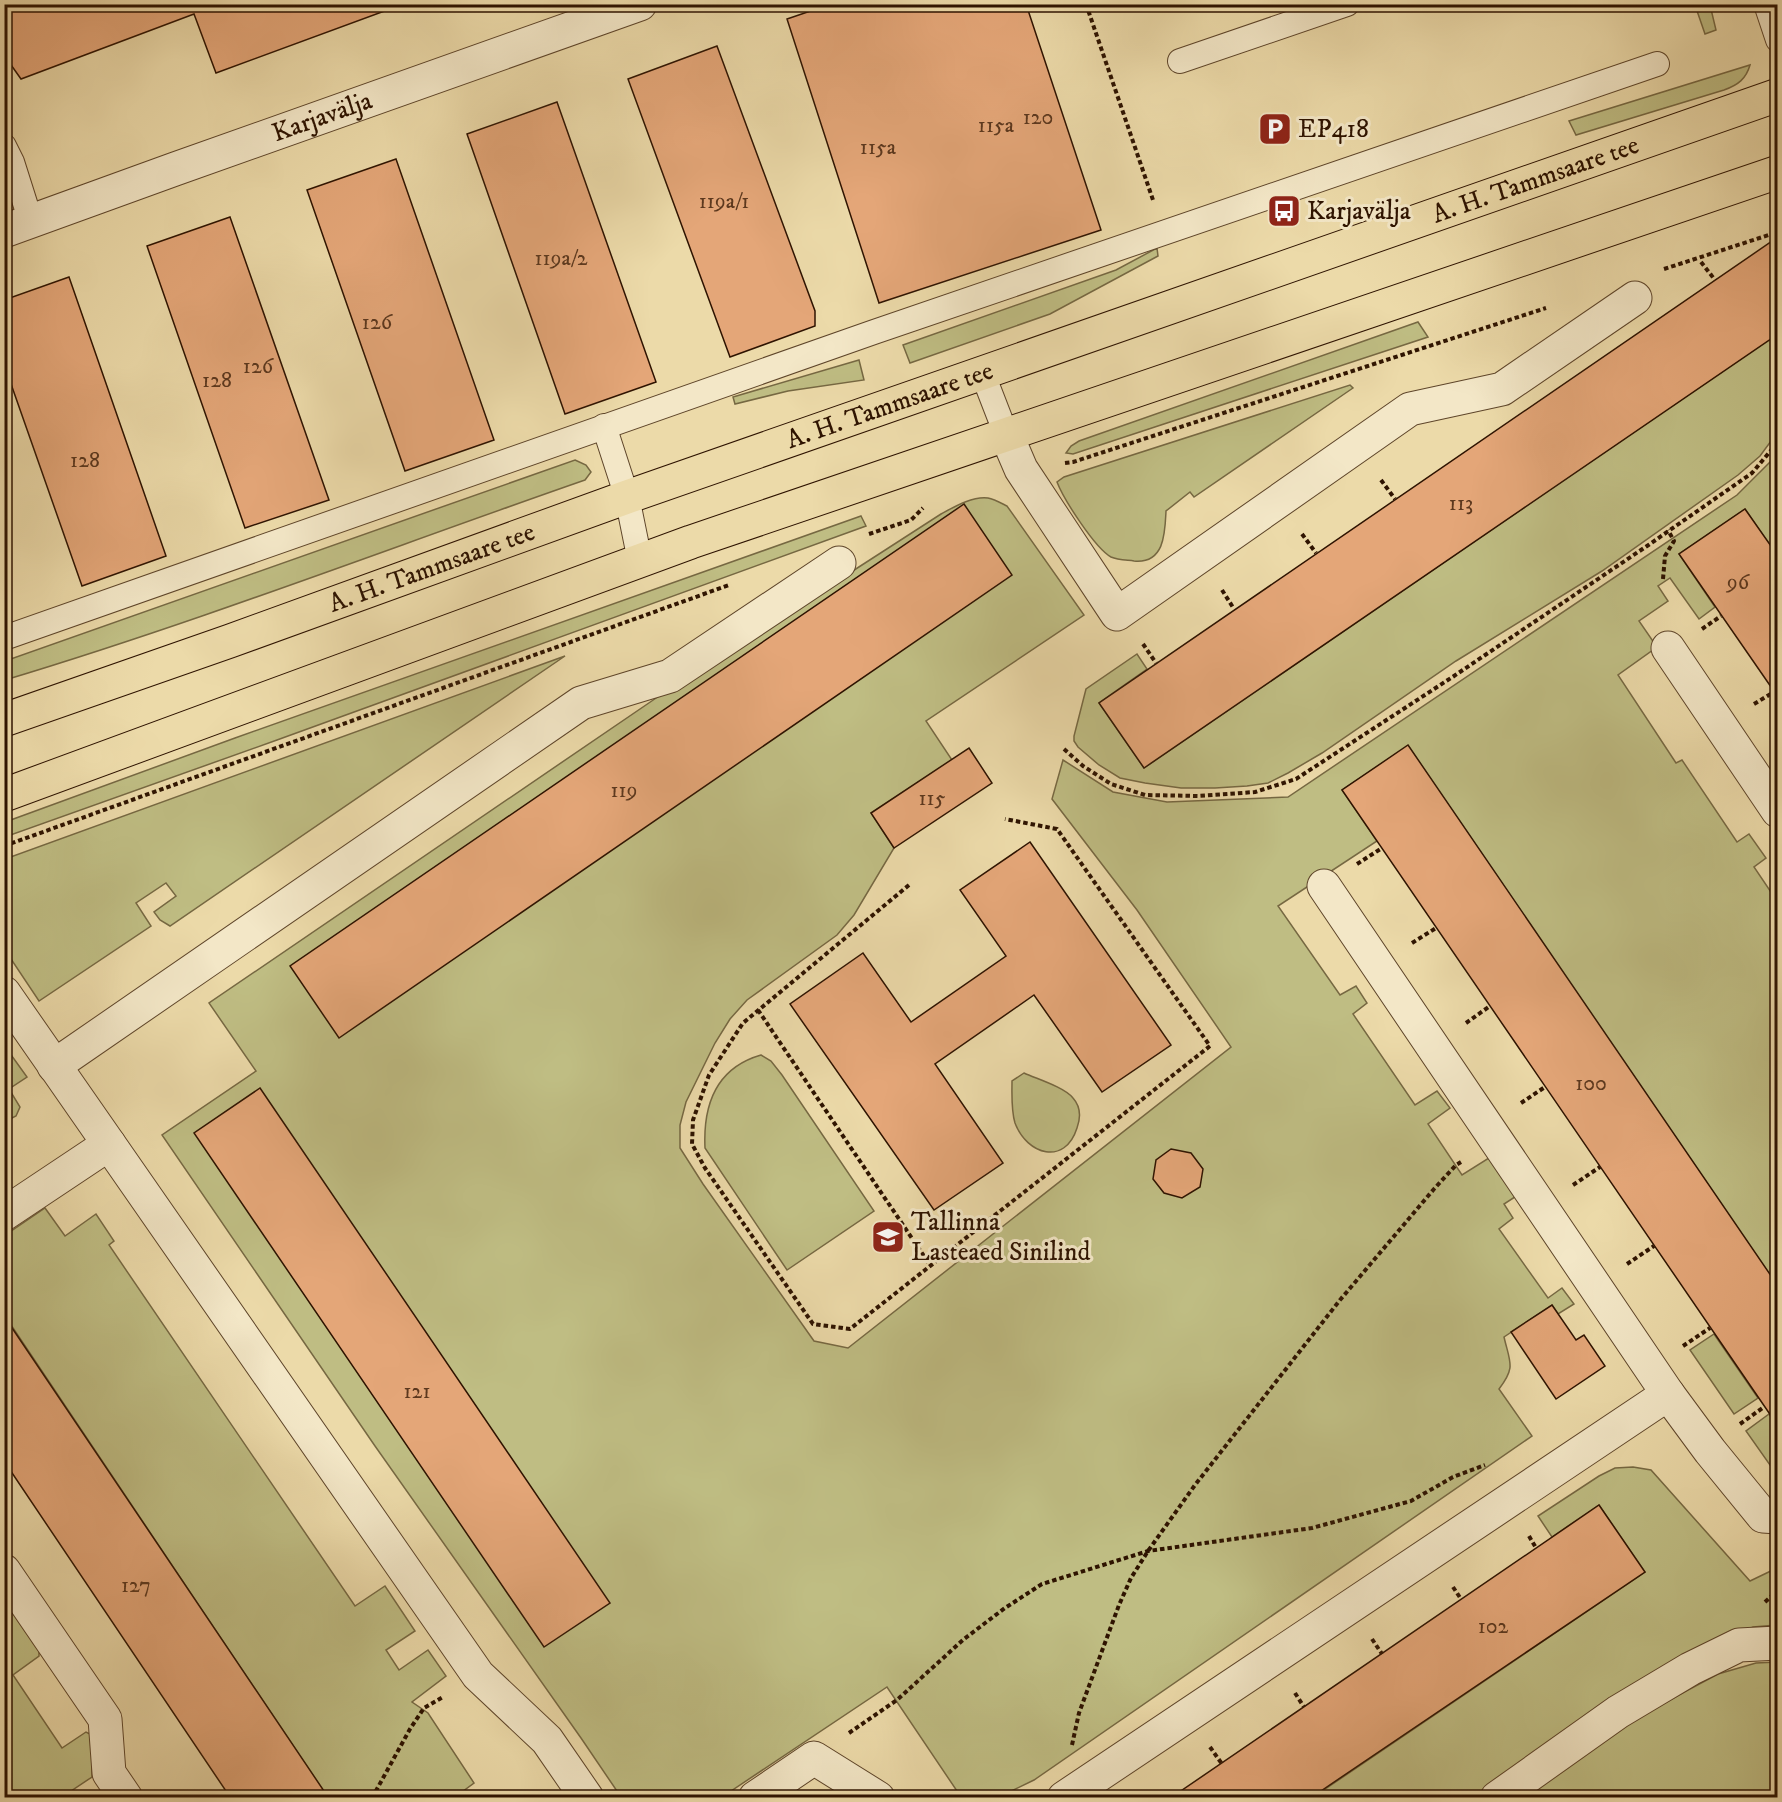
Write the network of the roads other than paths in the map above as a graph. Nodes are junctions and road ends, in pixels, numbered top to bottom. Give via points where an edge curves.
1 (640, 4) edge
2 (1347, 4) edge
3 (1766, 4) edge
4 (1778, 40) edge
5 (1180, 61) dead end
6 (1657, 64) dead end
7 (1778, 95) edge
8 (4, 146) edge
9 (1778, 171) edge
10 (18, 226) edge
11 (1635, 298) dead end
12 (982, 372) junction
13 (604, 426) junction
14 (1006, 434) junction
15 (627, 497) junction
16 (640, 561) junction
17 (839, 563) dead end
18 (4, 638) edge
19 (1668, 648) dead end
20 (4, 720) edge
21 (4, 795) edge
22 (1778, 811) edge
23 (1324, 886) dead end
24 (4, 993) edge
25 (54, 1066) junction
26 (109, 1144) junction
27 (4, 1214) edge
28 (1668, 1394) junction
29 (1778, 1517) edge
30 (4, 1571) edge
31 (1778, 1643) edge
32 (1076, 1789) edge
33 (126, 1797) edge
34 (586, 1797) edge
35 (755, 1797) edge
36 (878, 1797) edge
37 (1497, 1797) edge

1 - 10 street, Karjavälja
2 - 5 lane
3 - 4 lane
6 - 13 lane
7 - 12 main road, A. H. Tammsaare tee
8 - 10 lane via 12,162
9 - 14 main road
11 - 14 street via 1502,389 1410,409 1117,614 1021,469
12 - 14 lane
12 - 15 main road, A. H. Tammsaare tee
13 - 15 lane
13 - 18 lane
14 - 16 main road
15 - 16 lane
15 - 20 main road, A. H. Tammsaare tee
16 - 21 main road
17 - 25 street via 670,676 581,703
19 - 22 street
23 - 28 street
24 - 25 street
25 - 26 street
26 - 27 street
26 - 34 street via 478,1675 547,1740
28 - 29 street via 1762,1516
28 - 32 street
30 - 33 street via 105,1719 110,1773
31 - 37 street via 1739,1645 1690,1670 1618,1712
35 - 36 street via 814,1758

